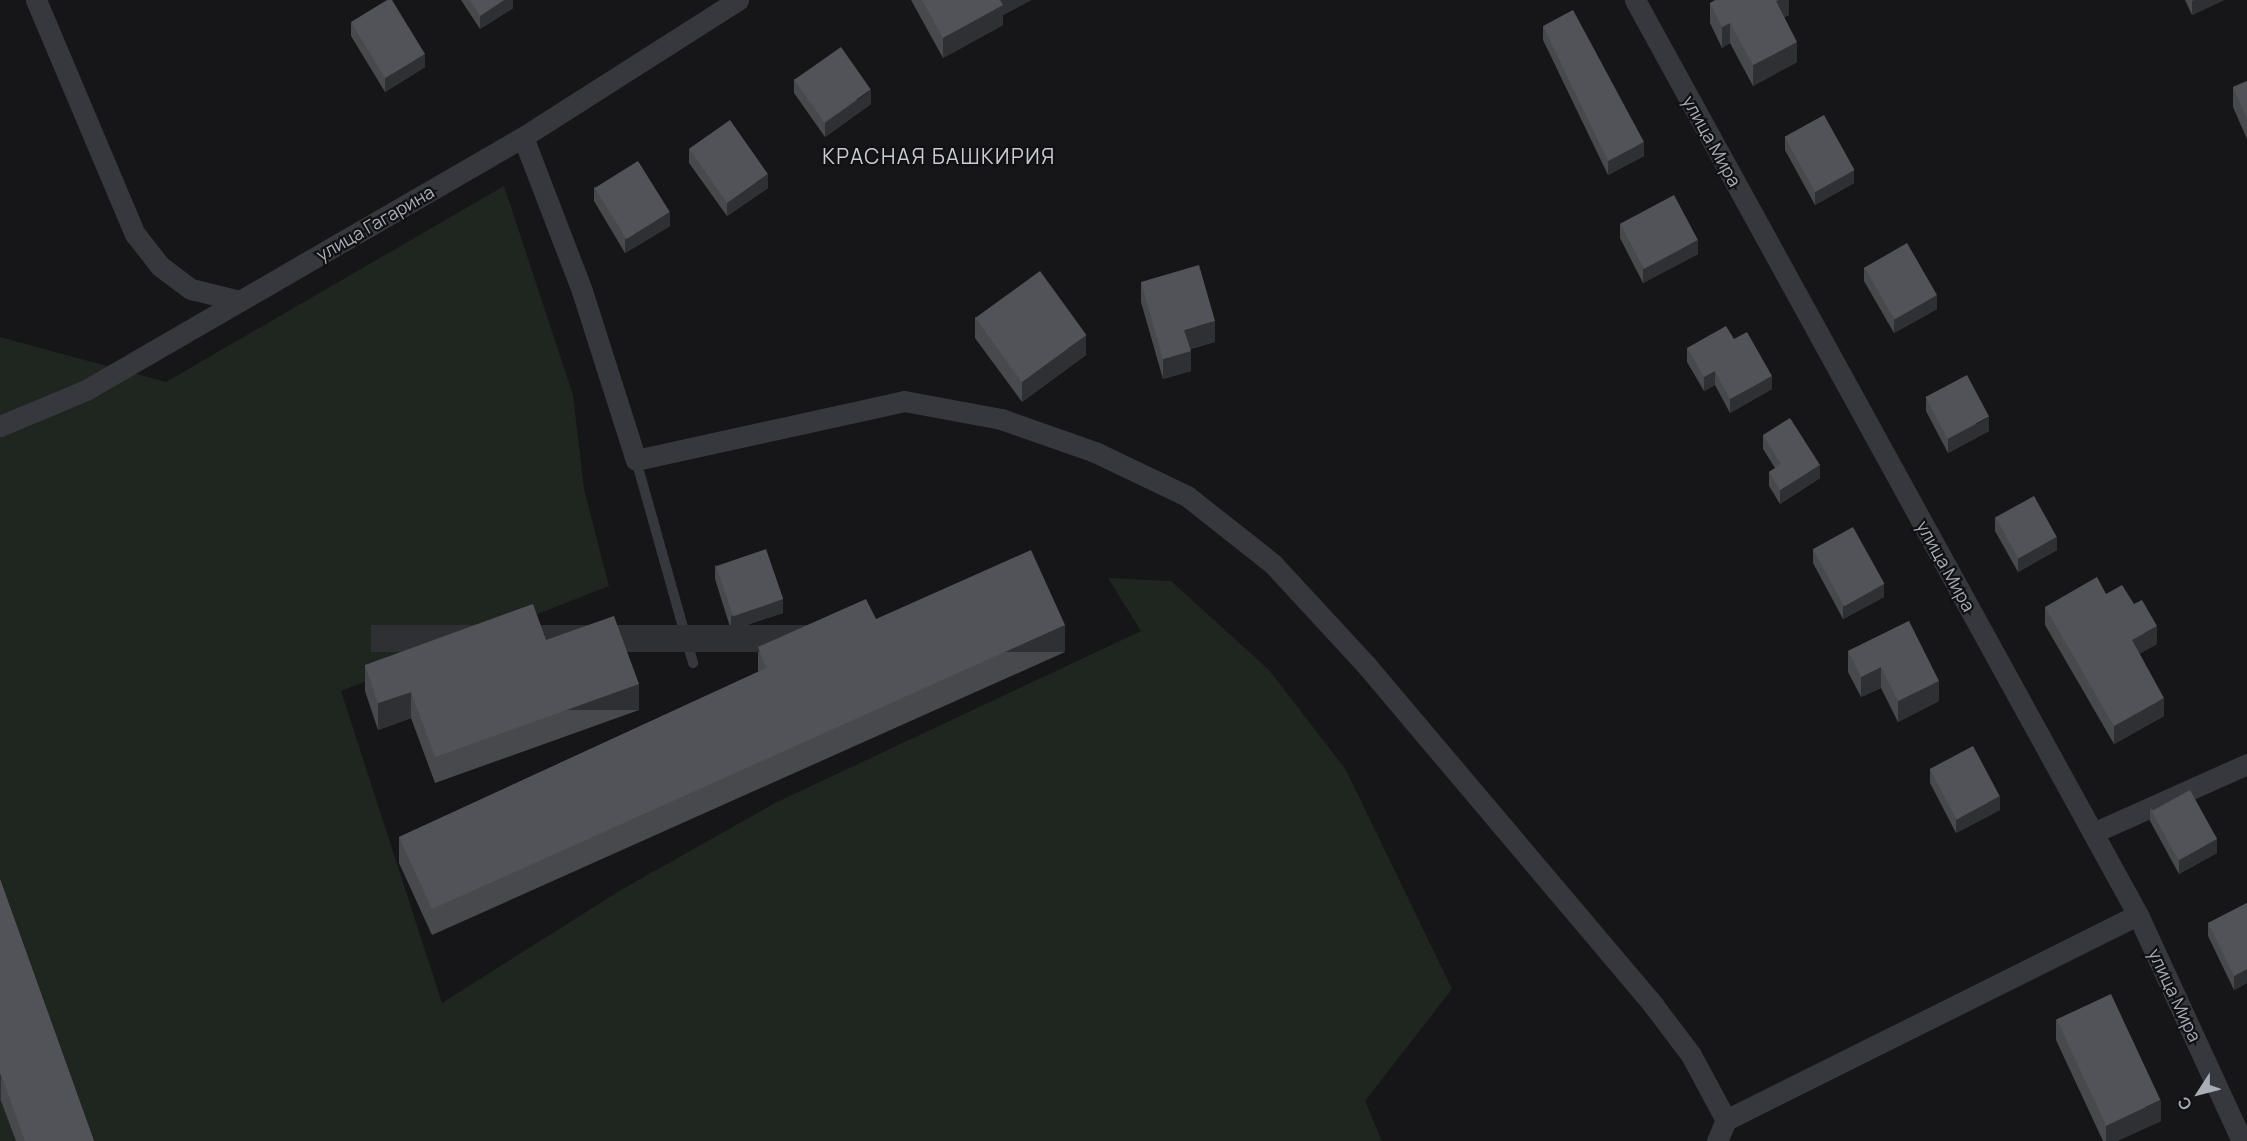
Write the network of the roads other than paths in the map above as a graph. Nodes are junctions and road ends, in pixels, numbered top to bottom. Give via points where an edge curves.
1 (36, 0) edge
2 (738, 0) edge
3 (1635, 0) edge
4 (523, 137) junction
5 (240, 301) junction
6 (0, 426) edge
7 (636, 460) junction
8 (693, 663) dead end
9 (2247, 764) edge
10 (2093, 833) junction
11 (2138, 915) junction
12 (1726, 1120) junction
13 (1717, 1141) edge
14 (2242, 1141) edge

1 - 5 street via 135,234 160,266 191,289
2 - 4 street, улица Гагарина
3 - 10 street, улица Мира
4 - 5 street, улица Гагарина
4 - 7 street via 582,291
5 - 6 street, улица Гагарина via 86,390
7 - 8 lane
7 - 12 street via 904,401 1001,419 1095,452 1187,496 1273,564 1367,666 1654,1006 1691,1055
9 - 10 street
10 - 11 street, улица Мира
11 - 12 street
11 - 14 street, улица Мира
12 - 13 street

